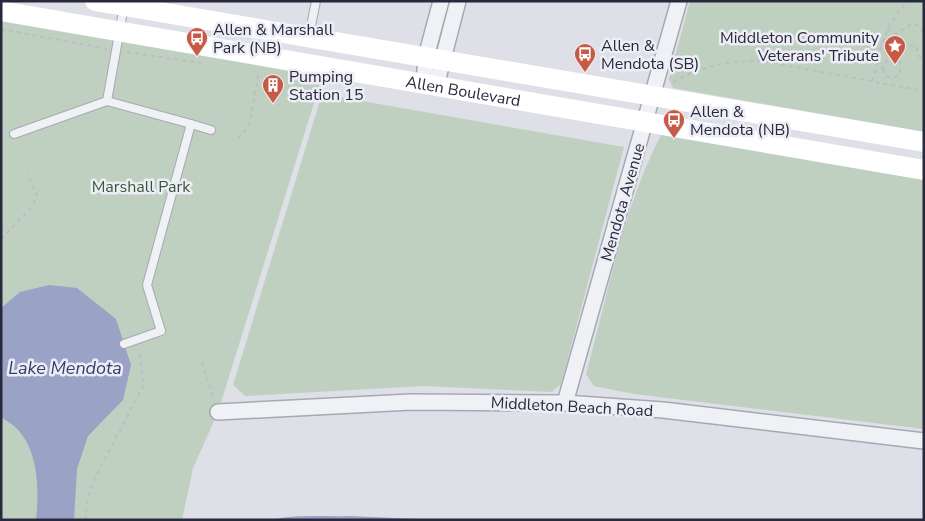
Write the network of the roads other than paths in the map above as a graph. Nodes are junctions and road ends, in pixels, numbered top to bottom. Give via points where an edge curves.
1 (316, 1) edge
2 (440, 1) edge
3 (458, 1) edge
4 (679, 1) edge
5 (100, 2) edge
6 (124, 4) edge
7 (1, 11) edge
8 (120, 31) junction
9 (309, 38) junction
10 (434, 59) junction
11 (430, 84) junction
12 (653, 96) junction
13 (107, 100) junction
14 (646, 121) junction
15 (191, 124) junction
16 (212, 130) dead end
17 (14, 134) dead end
18 (924, 142) edge
19 (924, 170) edge
20 (124, 344) dead end
21 (564, 403) junction
22 (218, 412) road end
23 (924, 441) edge

1 - 9 lane
2 - 10 street
3 - 10 street
4 - 12 street, Mendota Avenue
5 - 6 main road, Allen Boulevard
6 - 8 lane
6 - 9 main road, Allen Boulevard
7 - 8 main road, Allen Boulevard
8 - 11 main road, Allen Boulevard
8 - 13 lane
9 - 10 main road, Allen Boulevard
10 - 11 street
10 - 12 main road, Allen Boulevard
11 - 14 main road, Allen Boulevard
12 - 14 street, Mendota Avenue
12 - 18 main road, Allen Boulevard
13 - 15 lane
13 - 17 lane
14 - 19 main road, Allen Boulevard
14 - 21 street, Mendota Avenue
15 - 16 lane
15 - 20 lane via 147,285 161,331
21 - 22 street, Middleton Beach Road via 411,402
21 - 23 street, Middleton Beach Road via 662,410

